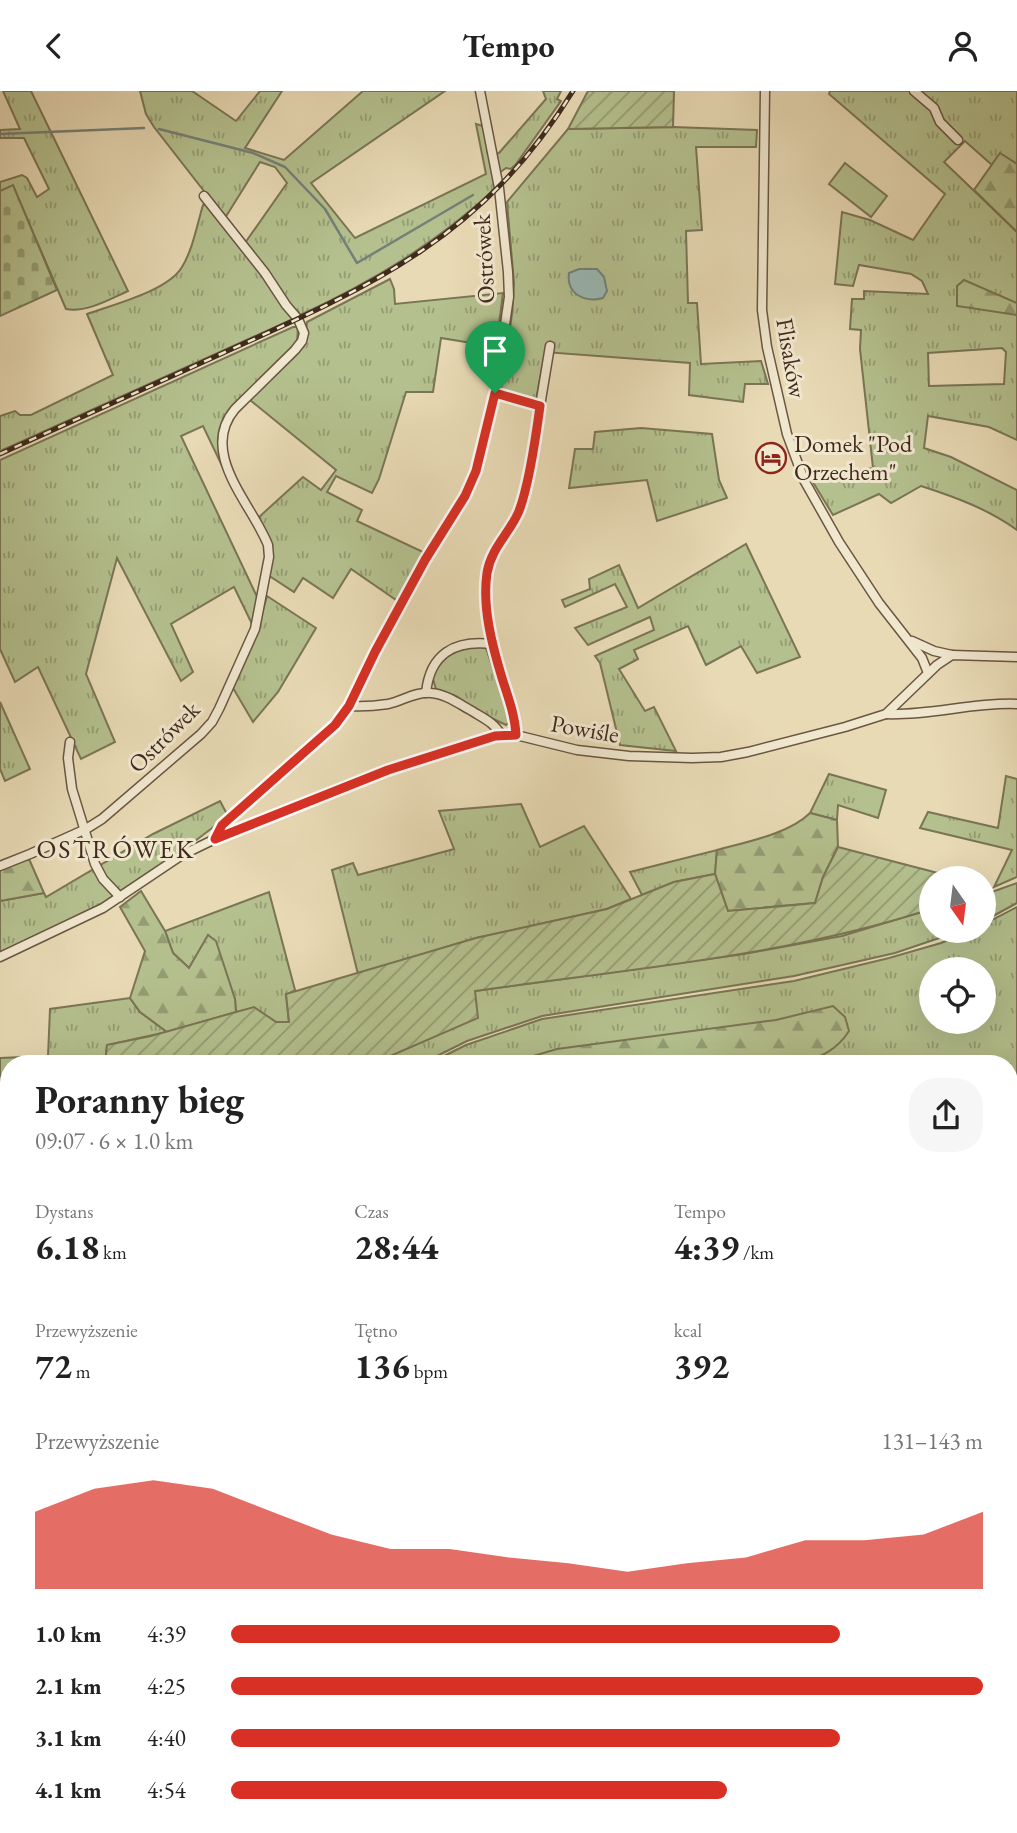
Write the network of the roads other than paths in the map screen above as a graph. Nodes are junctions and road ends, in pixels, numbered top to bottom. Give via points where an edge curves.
1 (480, 91) edge
2 (765, 91) edge
3 (914, 91) edge
4 (958, 140) dead end
5 (204, 196) dead end
6 (550, 346) dead end
7 (495, 393) junction
8 (540, 406) junction
9 (909, 639) junction
10 (492, 644) junction
11 (952, 655) junction
12 (1017, 657) edge
13 (928, 673) junction
14 (426, 693) junction
15 (1017, 704) edge
16 (349, 706) junction
17 (886, 714) junction
18 (501, 735) junction
19 (516, 735) junction
20 (70, 742) dead end
21 (86, 829) junction
22 (215, 839) junction
23 (0, 866) edge
24 (120, 897) junction
25 (0, 957) edge

1 - 7 street, Ostrówek via 509,272
2 - 9 street, Flisaków via 762,310 781,411 794,458 814,500 879,603
3 - 4 street via 934,108 940,123
5 - 21 street, Ostrówek via 265,272 304,333 295,350 235,409 224,428 224,457 268,545 269,557 255,629 212,722 133,795
6 - 8 street
7 - 8 street
7 - 16 street, Ostrówek via 476,471 465,496 425,560
8 - 10 street via 519,510 487,571
9 - 11 street, Flisaków
9 - 13 street, Flisaków
10 - 14 street via 454,646 444,653 430,672
10 - 19 street
11 - 12 street
11 - 13 street, Powiśle
13 - 17 street, Powiśle
14 - 16 street via 389,703
14 - 18 street via 453,700 496,726
15 - 17 street
16 - 22 street, Ostrówek via 335,725 222,825
17 - 19 street, Powiśle via 748,752 692,758 590,751
18 - 19 street, Powiśle
18 - 22 street, Powiśle via 388,770
20 - 21 street via 71,782
21 - 23 street, Ostrówek
21 - 24 street via 98,870
22 - 24 street, Powiśle via 182,855
24 - 25 street, Powiśle

